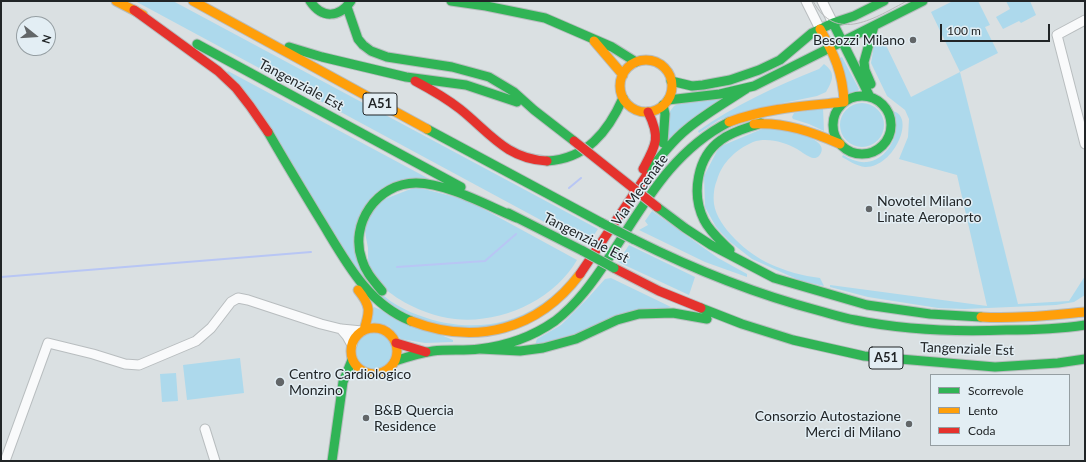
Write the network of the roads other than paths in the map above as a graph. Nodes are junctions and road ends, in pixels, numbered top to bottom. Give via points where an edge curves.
1 (116, 1) edge
2 (193, 1) edge
3 (310, 1) edge
4 (358, 1) edge
5 (451, 1) edge
6 (806, 1) edge
7 (822, 1) edge
8 (884, 1) edge
9 (923, 1) edge
10 (349, 5) edge
11 (134, 10) junction
12 (1085, 20) edge
13 (833, 23) junction
14 (874, 26) junction
15 (820, 29) junction
16 (592, 39) junction
17 (266, 40) junction
18 (842, 42) junction
19 (830, 48) junction
20 (636, 62) junction
21 (623, 75) junction
22 (406, 77) junction
23 (671, 81) junction
24 (746, 89) junction
25 (870, 97) junction
26 (623, 98) junction
27 (844, 102) junction
28 (666, 103) junction
29 (880, 103) junction
30 (534, 110) junction
31 (648, 112) junction
32 (761, 123) junction
33 (699, 141) junction
34 (840, 144) junction
35 (1085, 144) edge
36 (658, 160) junction
37 (308, 198) junction
38 (517, 218) junction
39 (739, 260) junction
40 (390, 297) dead end
41 (537, 303) dead end
42 (1080, 304) dead end
43 (1085, 312) edge
44 (1065, 314) junction
45 (422, 315) dead end
46 (483, 322) dead end
47 (1085, 325) edge
48 (341, 329) junction
49 (363, 331) junction
50 (778, 336) junction
51 (396, 343) junction
52 (352, 345) junction
53 (480, 349) junction
54 (426, 352) junction
55 (1085, 359) edge
56 (352, 360) junction
57 (395, 361) junction
58 (996, 367) junction
59 (1085, 368) edge
60 (365, 373) junction
61 (343, 388) junction
62 (205, 429) dead end
63 (5, 461) edge
64 (215, 461) edge
65 (332, 461) edge

1 - 11 main road, Tangenziale Est / A51
2 - 17 main road, Tangenziale Est / A51
3 - 10 main road via 317,10 326,14 336,14
4 - 10 main road
5 - 16 main road via 545,18
6 - 15 street
7 - 13 street
8 - 13 main road
9 - 14 main road
10 - 30 main road via 358,39 371,50 387,57 452,67 489,77 514,92
11 - 37 main road via 203,59 236,88
11 - 38 main road, Tangenziale Est / A51
12 - 35 street via 1057,35
13 - 15 main road
13 - 18 main road
14 - 18 main road
14 - 29 main road, Via Mecenate via 864,66
15 - 19 main road
15 - 23 main road via 780,60 751,73 703,85 692,86
16 - 20 main road via 612,47
16 - 21 main road
17 - 22 main road via 322,57
17 - 47 main road, Tangenziale Est / A51, bridge via 283,52 602,223 676,261 722,280 789,303 854,319 950,331 1070,328
18 - 19 main road
18 - 25 main road
19 - 24 main road
19 - 27 main road via 842,77
20 - 21 main road
20 - 23 main road via 646,60 659,64 667,71
21 - 26 main road via 620,86
22 - 26 main road via 445,98 511,152 539,162 554,162 576,155 592,144 608,129
22 - 30 main road via 466,85
23 - 28 main road via 671,94
24 - 28 main road
24 - 36 main road via 686,130
25 - 27 main road, Via Mecenate via 857,96
25 - 29 main road
26 - 31 main road via 634,110
27 - 33 main road, Via Mecenate via 760,113 729,122
27 - 34 main road via 837,110 833,124 834,134
28 - 31 main road via 655,111
28 - 36 main road via 664,136
29 - 34 main road, Via Mecenate via 887,111 890,125 883,145 871,152 860,154
30 - 39 main road, bridge via 657,207 711,245
31 - 41 main road via 656,129 656,137 647,161 569,278
32 - 33 main road, Via Mecenate via 734,128
32 - 34 main road, Via Mecenate via 792,126
32 - 39 main road via 729,135 714,145 700,169 698,180 696,194 704,220
33 - 53 main road, Via Mecenate via 664,176 590,286 570,310 524,338
36 - 37 main road via 581,274 565,292 528,319 490,332 449,333 425,327 403,318 383,305 354,275
37 - 49 main road via 310,209 322,235 368,304 370,314
38 - 40 main road via 431,185 400,185 378,196 363,216 359,228 359,243 365,268 372,280
38 - 50 main road, Tangenziale Est / A51, bridge via 660,291
39 - 44 main road via 774,278 883,308 996,318
42 - 44 main road
43 - 44 main road
45 - 46 main road via 440,321
48 - 49 street
48 - 52 street
48 - 63 street via 238,298 231,302 211,328 196,340 138,365 125,364 48,343
49 - 51 main road via 374,328 383,330 391,335
49 - 52 main road
50 - 53 main road via 682,313 661,312 618,320 581,338 542,349
50 - 58 main road, Tangenziale Est / A51 via 864,356
51 - 54 main road, Via Mecenate
51 - 57 main road
52 - 56 main road
53 - 54 main road, Via Mecenate
54 - 57 main road, Via Mecenate
55 - 58 main road, Tangenziale Est / A51
56 - 60 main road via 357,368
56 - 61 main road
57 - 60 main road via 382,373
58 - 59 main road via 1013,372
60 - 61 main road
61 - 65 main road via 339,401
62 - 64 street

